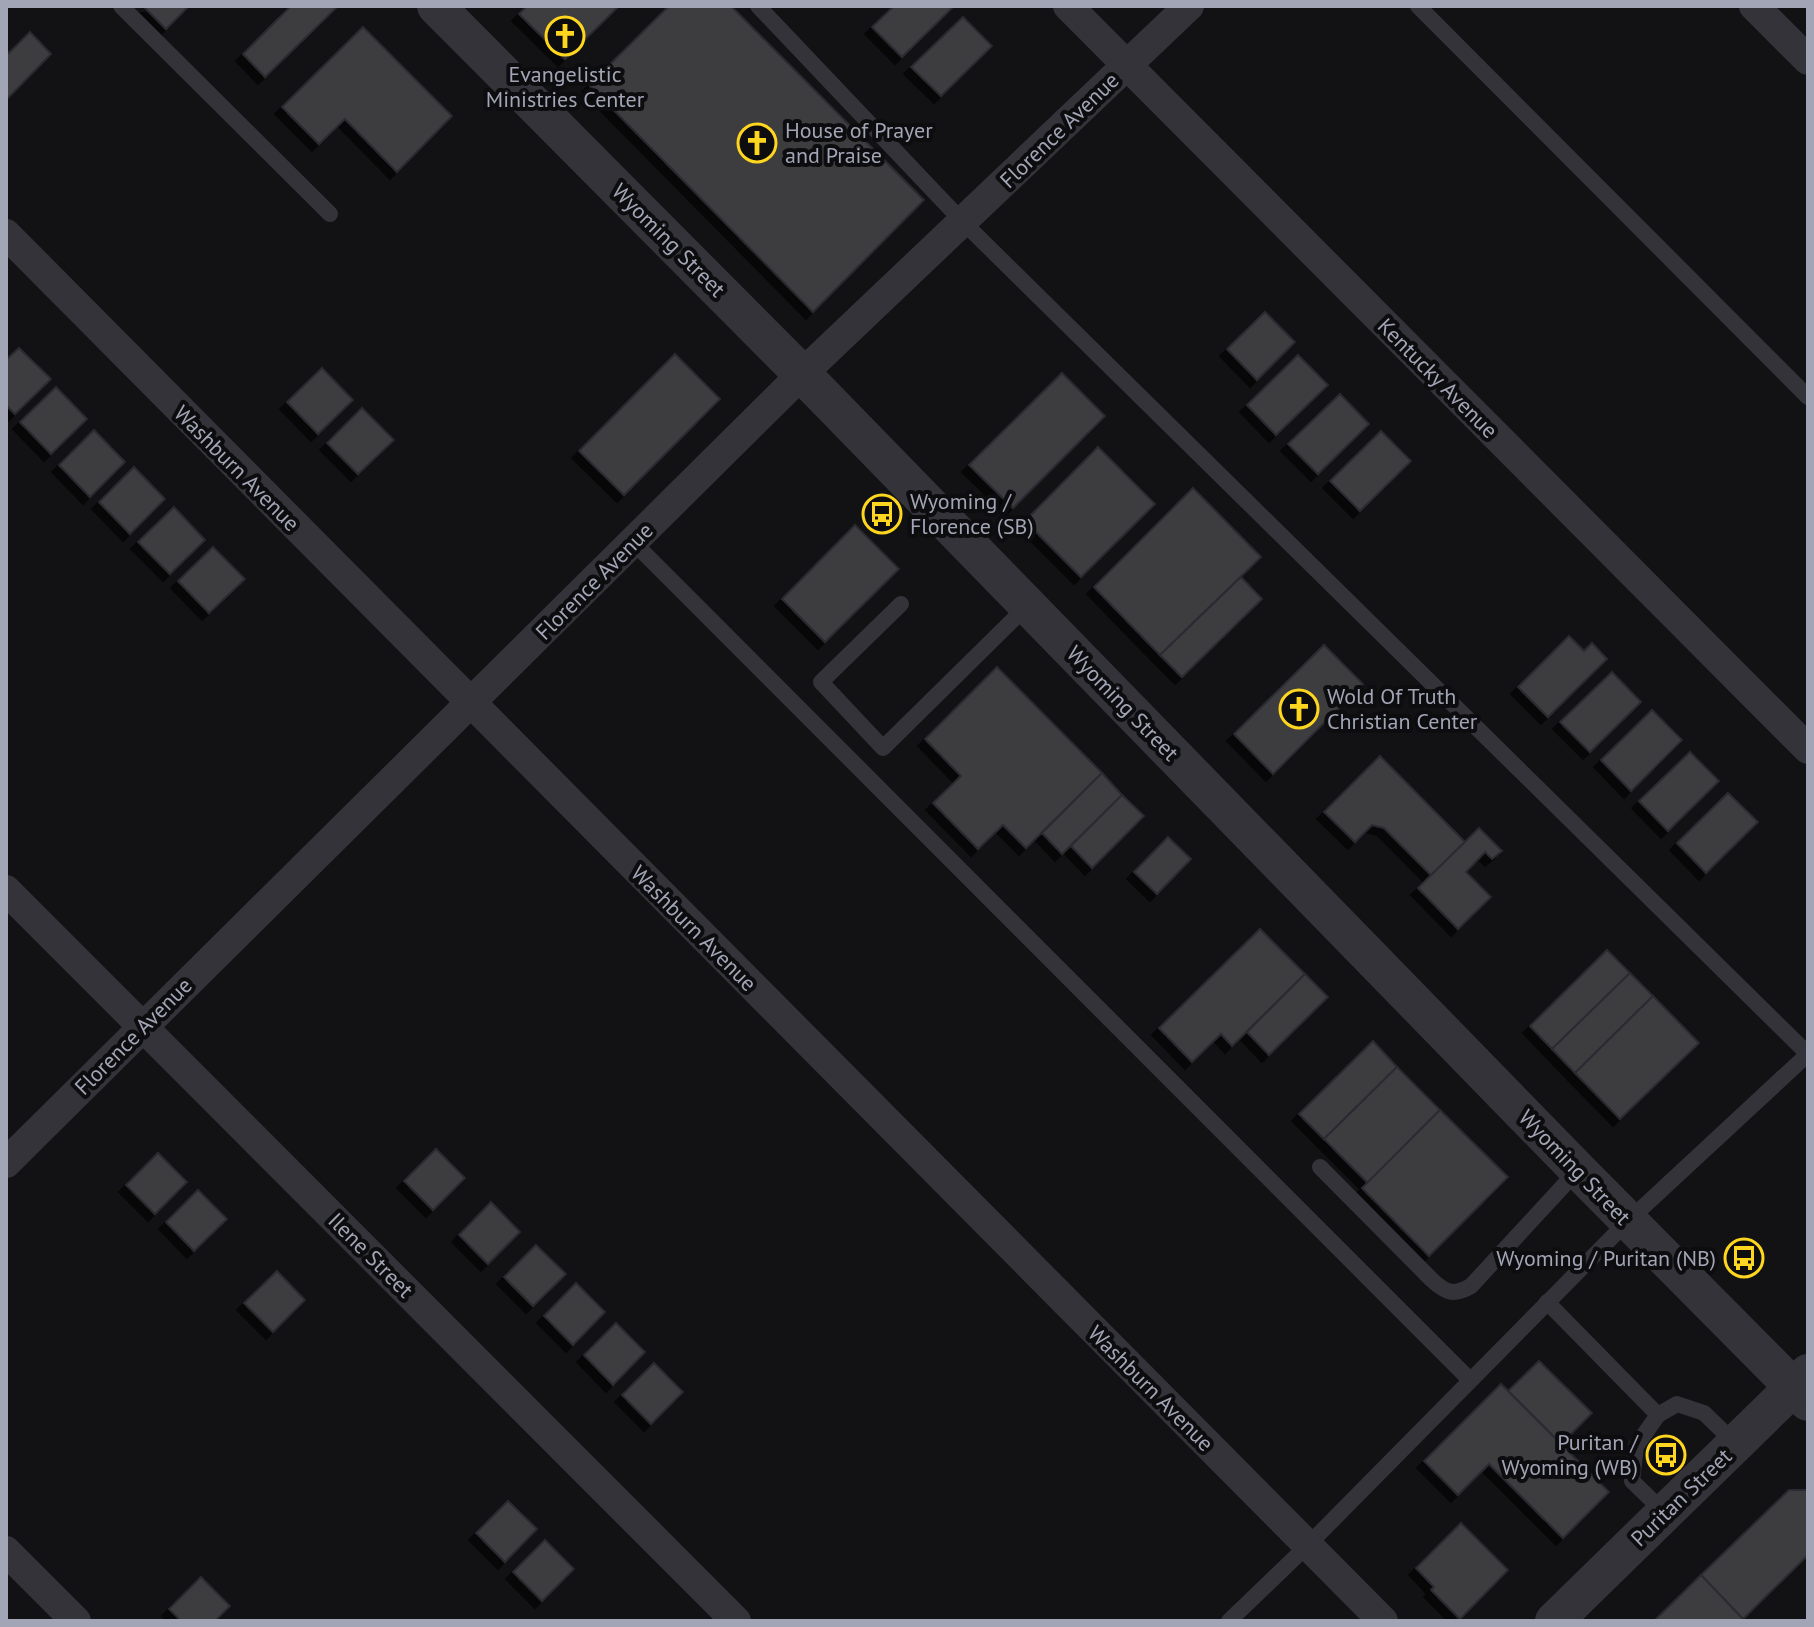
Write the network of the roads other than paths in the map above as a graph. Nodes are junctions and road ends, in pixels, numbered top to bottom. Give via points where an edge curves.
1 (121, 6) edge
2 (436, 6) edge
3 (758, 6) edge
4 (1068, 6) edge
5 (1189, 6) edge
6 (1418, 6) edge
7 (1754, 6) edge
8 (1808, 60) edge
9 (1127, 65) junction
10 (330, 214) dead end
11 (963, 222) junction
12 (6, 234) edge
13 (802, 374) junction
14 (1808, 397) edge
15 (633, 542) junction
16 (901, 604) dead end
17 (1028, 605) junction
18 (470, 704) junction
19 (1808, 749) edge
20 (6, 890) edge
21 (143, 1026) junction
22 (1808, 1054) edge
23 (6, 1163) edge
24 (1320, 1167) dead end
25 (1578, 1170) junction
26 (1628, 1221) junction
27 (1547, 1302) junction
28 (1470, 1380) junction
29 (1803, 1388) edge
30 (1658, 1415) junction
31 (1736, 1444) junction
32 (1665, 1513) junction
33 (1308, 1545) junction
34 (6, 1551) edge
35 (76, 1621) edge
36 (736, 1621) edge
37 (1229, 1621) edge
38 (1383, 1621) edge
39 (1554, 1621) edge

1 - 10 lane
2 - 13 street, Wyoming Street
3 - 11 lane
4 - 9 street, Kentucky Avenue
5 - 9 street, Florence Avenue
6 - 14 lane
7 - 8 street
9 - 11 street, Florence Avenue
9 - 19 street, Kentucky Avenue
11 - 13 street, Florence Avenue
11 - 22 lane
12 - 18 street, Washburn Avenue
13 - 15 street, Florence Avenue
13 - 17 street, Wyoming Street
15 - 18 street, Florence Avenue
15 - 28 lane
16 - 17 lane via 821,682 883,748
17 - 25 street, Wyoming Street
18 - 21 street, Florence Avenue
18 - 33 street, Washburn Avenue
20 - 21 street, Ilene Street
21 - 23 street, Florence Avenue
21 - 36 street, Ilene Street
22 - 26 lane
24 - 25 lane via 1445,1292 1459,1293
25 - 26 street, Wyoming Street
26 - 27 lane
26 - 29 street, Wyoming Street
27 - 28 lane
27 - 30 lane
28 - 33 lane
29 - 31 street, Puritan Street
30 - 31 lane via 1677,1404 1704,1413
30 - 32 lane via 1636,1446 1632,1481
31 - 32 street, Puritan Street
32 - 39 street, Puritan Street
33 - 37 lane
33 - 38 street, Washburn Avenue
34 - 35 street

